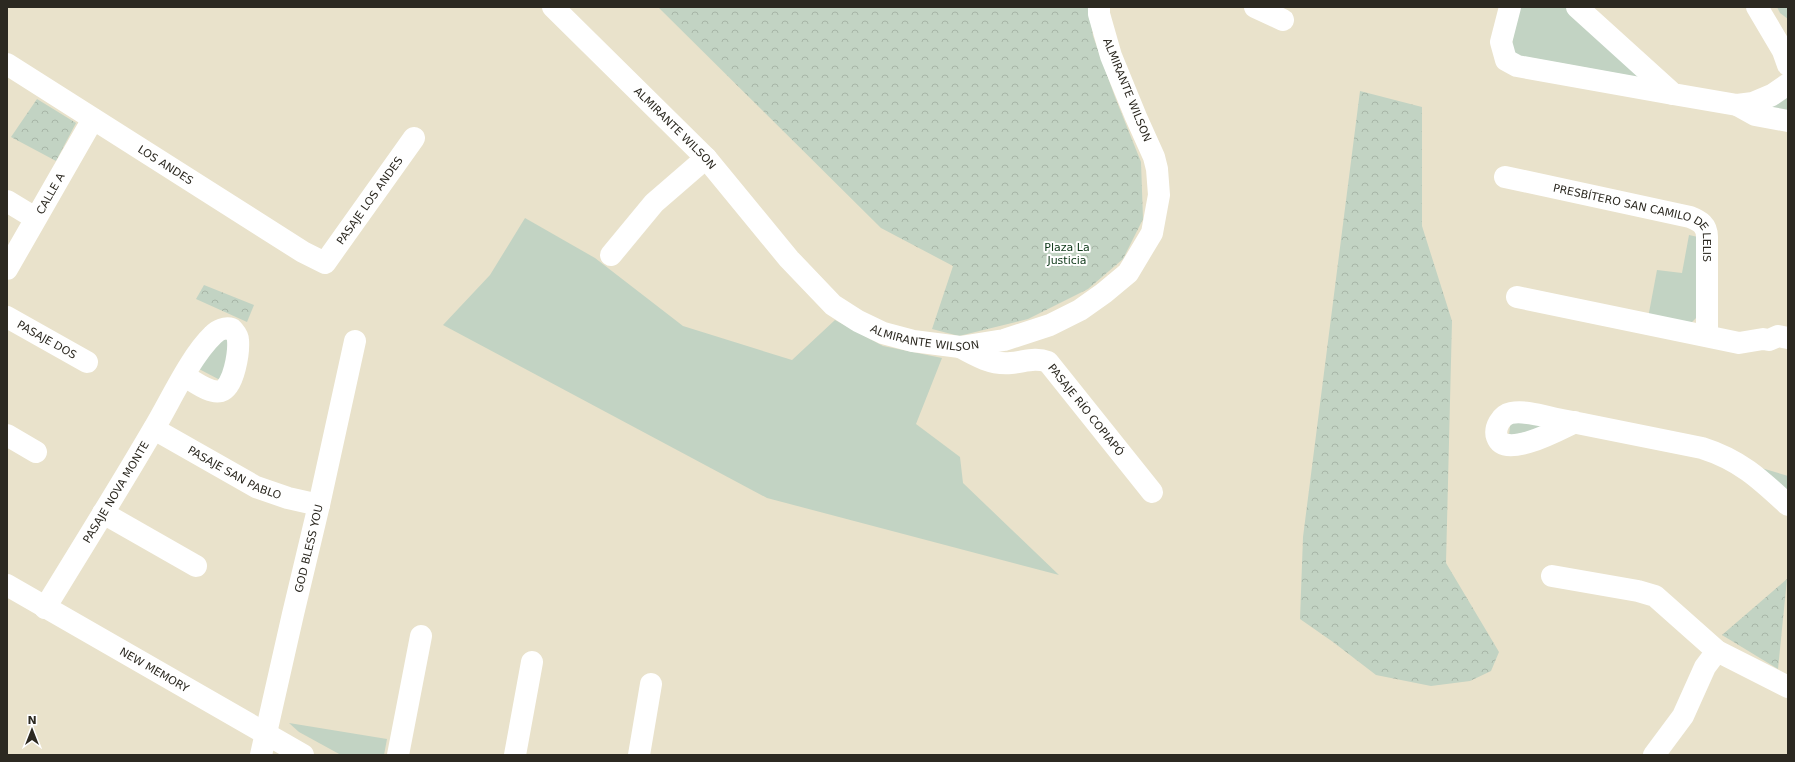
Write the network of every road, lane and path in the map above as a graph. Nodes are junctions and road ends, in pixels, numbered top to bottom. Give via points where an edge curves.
1 (553, 7) edge
2 (1099, 7) edge
3 (1255, 7) edge
4 (1510, 7) edge
5 (1577, 7) edge
6 (1758, 7) edge
7 (1283, 20) dead end
8 (1788, 31) edge
9 (7, 64) edge
10 (1788, 65) edge
11 (1788, 84) edge
12 (1673, 94) junction
13 (1737, 105) junction
14 (93, 119) junction
15 (1788, 121) edge
16 (414, 138) dead end
17 (706, 158) junction
18 (1505, 177) dead end
19 (7, 201) edge
20 (35, 218) junction
21 (612, 255) dead end
22 (325, 263) joint
23 (7, 269) edge
24 (1517, 297) dead end
25 (7, 317) edge
26 (1707, 335) junction
27 (1779, 339) edge
28 (355, 341) dead end
29 (960, 347) junction
30 (1788, 353) edge
31 (87, 362) dead end
32 (184, 376) dead end
33 (1575, 422) dead end
34 (154, 429) junction
35 (7, 435) edge
36 (36, 452) dead end
37 (1152, 492) dead end
38 (1788, 505) edge
39 (319, 506) junction
40 (103, 513) junction
41 (196, 566) dead end
42 (1552, 576) dead end
43 (7, 585) edge
44 (46, 608) junction
45 (421, 636) dead end
46 (1717, 651) junction
47 (532, 662) dead end
48 (652, 684) dead end
49 (1788, 687) edge
50 (263, 745) edge
51 (303, 755) edge
52 (398, 755) edge
53 (515, 755) edge
54 (639, 755) edge
55 (1654, 755) edge

1 - 17 street, ALMIRANTE WILSON
2 - 29 street, ALMIRANTE WILSON via 1111,56 1157,169 1159,195 1152,233 1128,273 1080,310 1050,325 1004,340
3 - 7 street
4 - 12 street via 1501,42 1506,60 1518,66
5 - 12 street
6 - 8 street
6 - 10 street
9 - 14 street, LOS ANDES
11 - 13 street via 1772,95 1753,103
12 - 13 street
13 - 15 street via 1756,115
14 - 20 street, CALLE A
14 - 22 street, LOS ANDES via 303,252
16 - 22 street, PASAJE LOS ANDES
17 - 21 street via 654,204
17 - 29 street, ALMIRANTE WILSON via 789,259 833,304 858,321 883,333 913,341
18 - 26 street, PRESBÍTERO SAN CAMILO DE LELIS via 1690,216 1703,223 1707,237
19 - 20 street
20 - 23 street, CALLE A
24 - 26 street
25 - 31 street, PASAJE DOS
26 - 27 street via 1739,343
27 - 30 street via 1778,351
28 - 39 street, GOD BLESS YOU
29 - 37 street, PASAJE RÍO COPIAPÓ via 978,358 996,363 1036,359 1048,362
32 - 34 street, PASAJE NOVA MONTE
33 - 38 street via 1722,454 1741,464
34 - 39 street, PASAJE SAN PABLO via 256,487
34 - 40 street, PASAJE NOVA MONTE
35 - 36 street
39 - 50 street, GOD BLESS YOU
40 - 41 street
40 - 44 street, PASAJE NOVA MONTE
42 - 46 street via 1655,596
43 - 44 street, NEW MEMORY
44 - 50 street, NEW MEMORY
45 - 52 street
46 - 49 street
46 - 55 street via 1705,667 1683,716
47 - 53 street
48 - 54 street
50 - 51 street, NEW MEMORY

